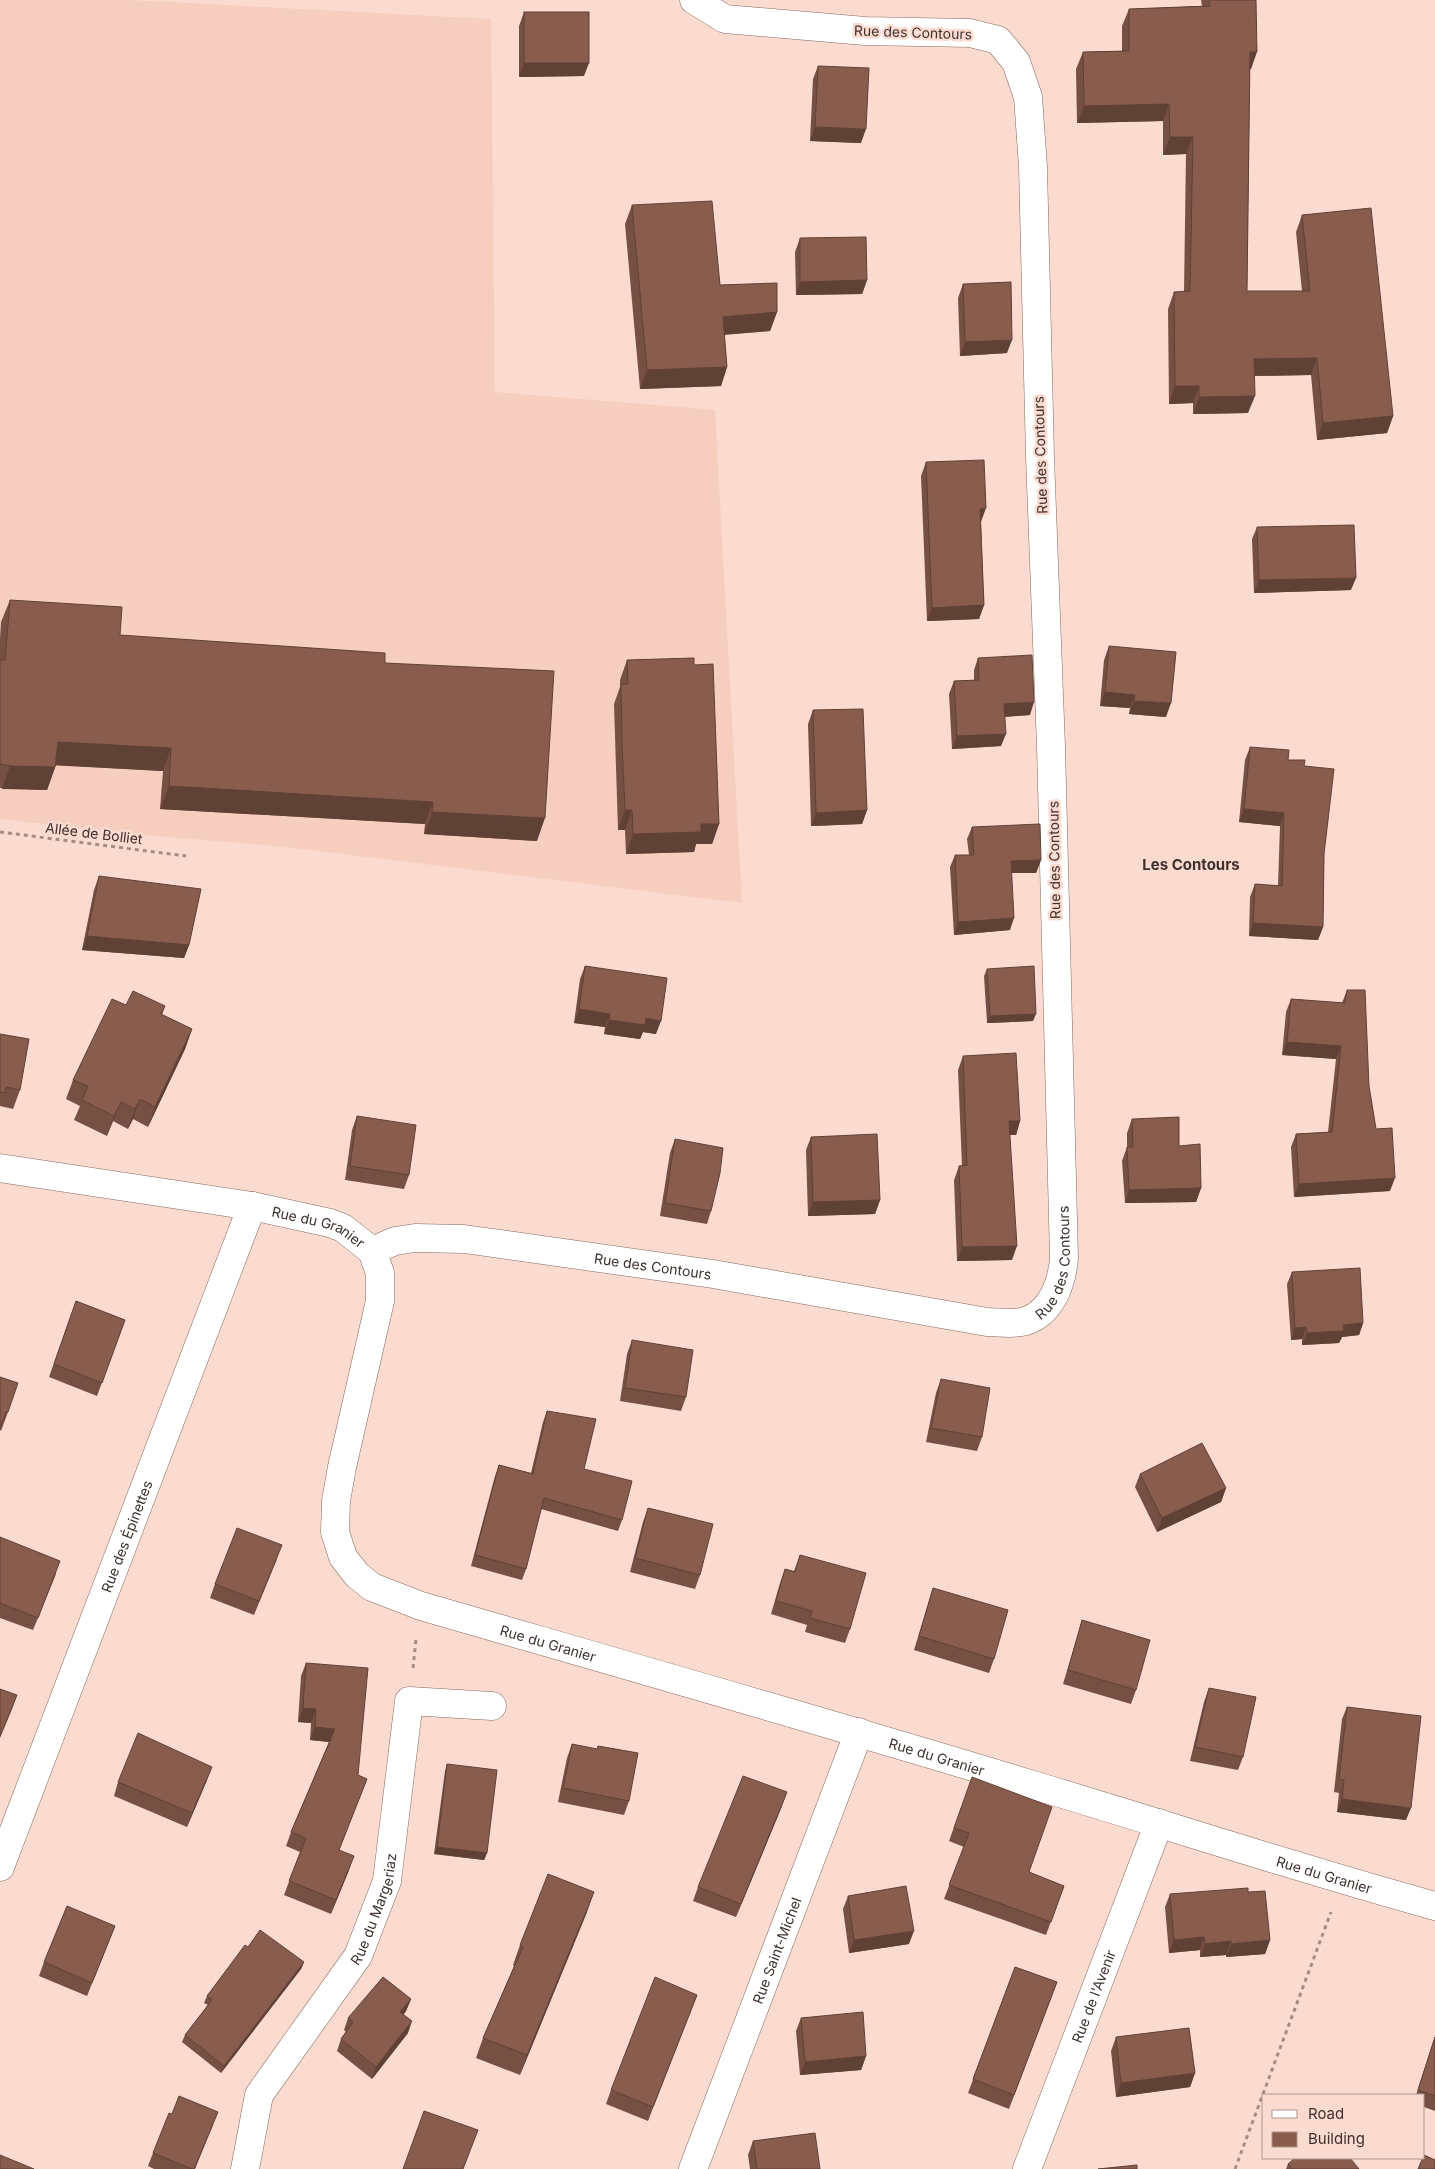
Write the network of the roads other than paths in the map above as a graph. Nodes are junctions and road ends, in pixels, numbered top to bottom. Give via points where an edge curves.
1 (694, 0) edge
2 (0, 1168) edge
3 (252, 1206) junction
4 (372, 1251) junction
5 (492, 1706) dead end
6 (859, 1732) junction
7 (1159, 1823) junction
8 (0, 1867) edge
9 (1435, 1906) edge
10 (245, 2169) edge
11 (693, 2169) edge
12 (1027, 2169) edge

1 - 4 street, Rue des Contours via 725,19 865,31 970,33 998,40 1016,62 1028,97 1033,167 1051,747 1062,1275 1051,1302 1032,1318 1014,1323 987,1322 713,1274 464,1239 415,1238
2 - 3 street, Rue du Granier
3 - 4 street, Rue du Granier via 330,1223 343,1228
3 - 8 street, Rue des Épinettes
4 - 6 street, Rue du Granier via 380,1273 380,1301 336,1501 335,1532 343,1557 357,1575 372,1587 421,1606
5 - 10 street, Rue du Margeriaz via 409,1701 387,1881 358,1956 259,2095
6 - 7 street, Rue du Granier
6 - 11 street, Rue Saint-Michel
7 - 9 street, Rue du Granier via 1343,1881
7 - 12 street, Rue de l'Avenir

